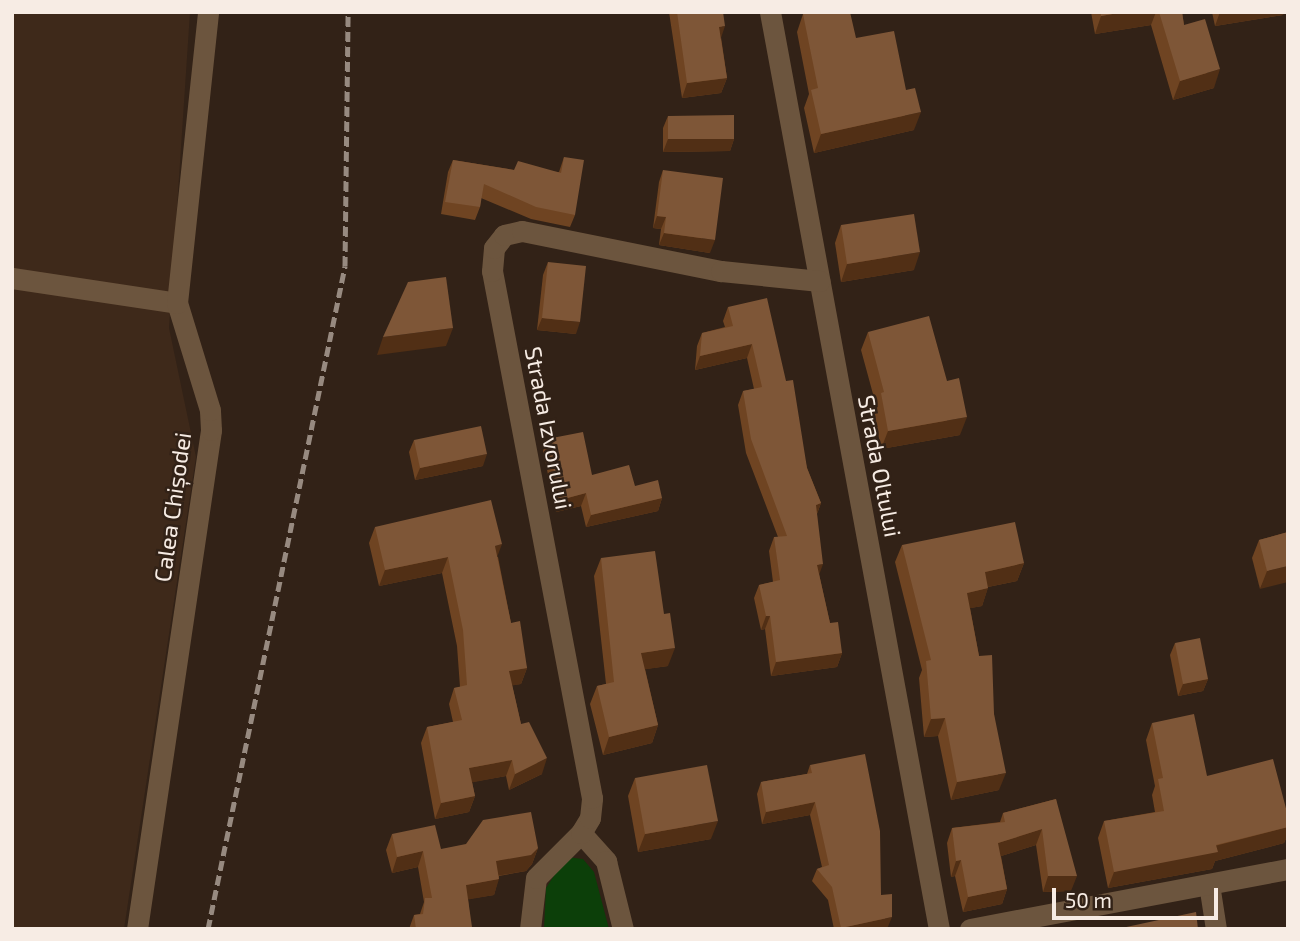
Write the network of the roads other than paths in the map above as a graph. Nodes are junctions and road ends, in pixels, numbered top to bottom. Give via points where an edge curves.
1 (208, 12) edge
2 (770, 12) edge
3 (12, 278) edge
4 (819, 281) junction
5 (177, 303) junction
6 (581, 833) junction
7 (1288, 869) edge
8 (1209, 884) junction
9 (137, 929) edge
10 (530, 929) edge
11 (623, 929) edge
12 (939, 929) edge
13 (970, 929) edge
14 (1216, 929) edge

1 - 5 street, Calea Chișodei
2 - 4 street, Strada Oltului
3 - 5 street
4 - 6 street, Strada Izvorului via 721,271 522,231 504,235 494,248 492,271 592,798 590,818
4 - 12 street, Strada Oltului
5 - 9 street, Calea Chișodei via 210,410 211,430
6 - 10 street, Strada Izvorului via 536,878
6 - 11 street via 606,861
7 - 8 street
8 - 13 street
8 - 14 street

